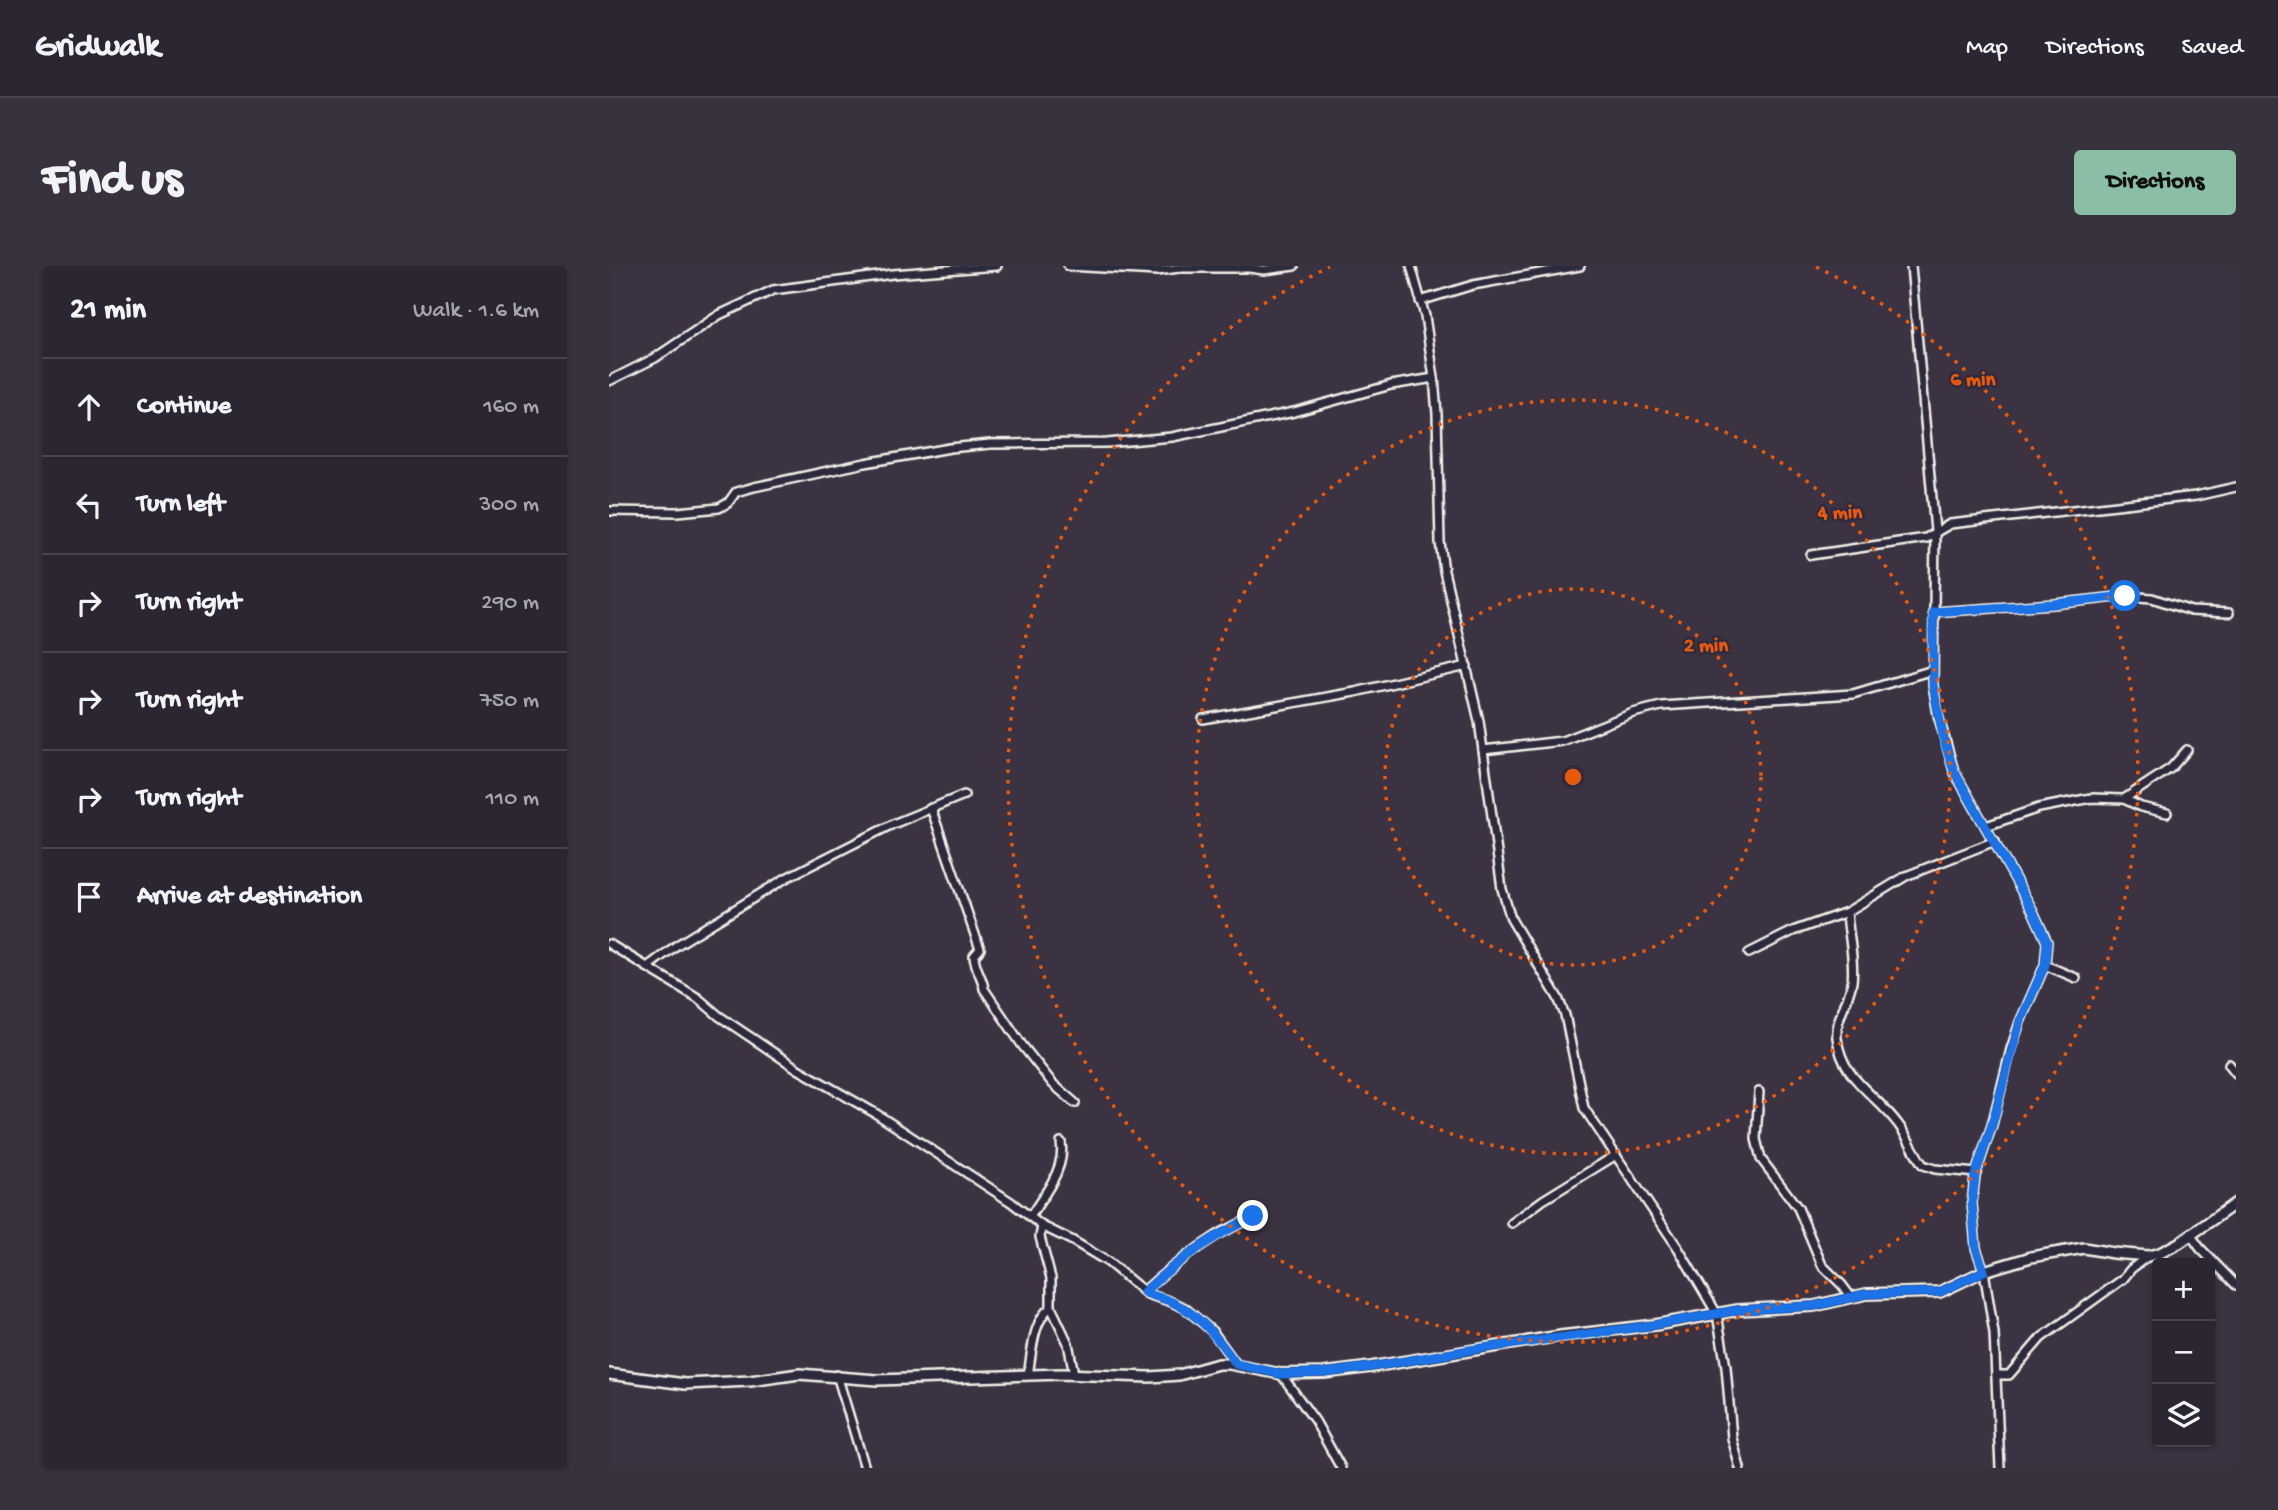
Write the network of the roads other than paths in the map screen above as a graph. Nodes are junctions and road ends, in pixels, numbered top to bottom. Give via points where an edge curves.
1 (997, 266) edge
2 (1068, 266) edge
3 (1294, 266) edge
4 (1411, 266) edge
5 (1580, 266) edge
6 (1911, 266) edge
7 (1114, 267) edge
8 (1420, 301) junction
9 (1434, 377) junction
10 (609, 381) edge
11 (2236, 487) edge
12 (609, 512) edge
13 (1935, 531) junction
14 (1811, 555) dead end
15 (1933, 612) junction
16 (2229, 612) dead end
17 (1467, 666) junction
18 (1933, 670) junction
19 (1203, 719) dead end
20 (1483, 750) junction
21 (2187, 750) dead end
22 (964, 794) dead end
23 (2124, 799) junction
24 (931, 808) junction
25 (2167, 813) dead end
26 (1986, 826) junction
27 (1994, 841) junction
28 (1847, 912) junction
29 (609, 944) edge
30 (1749, 953) dead end
31 (2045, 965) junction
32 (647, 967) junction
33 (2076, 978) dead end
34 (2229, 1064) dead end
35 (2236, 1073) edge
36 (1759, 1092) dead end
37 (1075, 1102) dead end
38 (1061, 1142) dead end
39 (1616, 1155) junction
40 (1976, 1173) junction
41 (2236, 1203) edge
42 (1253, 1216) dead end
43 (1030, 1217) junction
44 (1512, 1223) dead end
45 (1042, 1226) junction
46 (2190, 1234) junction
47 (2148, 1255) junction
48 (1984, 1271) junction
49 (2236, 1285) edge
50 (1144, 1292) junction
51 (1851, 1297) junction
52 (1051, 1307) junction
53 (1717, 1314) junction
54 (1236, 1364) junction
55 (609, 1374) edge
56 (1074, 1374) junction
57 (1281, 1374) junction
58 (1028, 1375) junction
59 (1997, 1375) junction
60 (837, 1376) junction
61 (866, 1468) edge
62 (1341, 1468) edge
63 (1740, 1468) edge
64 (2000, 1468) edge

1 - 10 street via 773,290 719,315 656,358
2 - 7 street
3 - 7 street via 1157,271
4 - 8 street
5 - 8 street via 1473,285
6 - 13 street
8 - 9 street
9 - 12 street via 1172,437 950,448 754,487 736,492 719,508
9 - 17 street via 1440,542
11 - 13 street via 2196,496 1950,524
13 - 14 street via 1926,538
13 - 15 street
15 - 16 street via 2125,596 2152,598 2191,611
15 - 18 street
17 - 19 street
17 - 20 street
18 - 20 street via 1853,694 1661,706 1562,741
18 - 26 street via 1950,761
20 - 39 street via 1505,905 1558,998 1584,1108
21 - 23 street via 2171,768
22 - 24 street
23 - 25 street
23 - 26 street via 2069,802
24 - 32 street via 786,878
24 - 37 street via 980,949 974,956 975,969 984,989 1053,1084
26 - 27 street
27 - 28 street via 1893,883
27 - 31 street via 2045,935
28 - 30 street via 1793,930
28 - 40 street via 1852,979 1837,1036 1845,1068 1884,1105 1923,1166
29 - 32 street
31 - 33 street
31 - 40 street via 2020,1022
32 - 43 street
34 - 35 street
36 - 51 street via 1756,1130 1761,1159 1794,1201 1822,1265
38 - 43 street via 1061,1165
39 - 44 street
39 - 53 street
40 - 48 street via 1973,1215
41 - 46 street
42 - 50 street via 1169,1268
43 - 45 street
45 - 50 street via 1108,1262
45 - 52 street via 1039,1237 1051,1278
46 - 47 street
46 - 49 street
47 - 48 street via 2084,1248
47 - 59 street via 2123,1279 2041,1338 2009,1375
48 - 51 street via 1940,1292
48 - 59 street
50 - 54 street via 1177,1304 1198,1319
51 - 53 street via 1814,1306
52 - 56 street via 1068,1343
52 - 58 street via 1036,1331
53 - 57 street via 1371,1367
53 - 63 street
54 - 56 street via 1150,1377
54 - 57 street
55 - 60 street via 685,1384 799,1374
56 - 58 street
57 - 62 street
58 - 60 street via 877,1380
59 - 64 street
60 - 61 street

